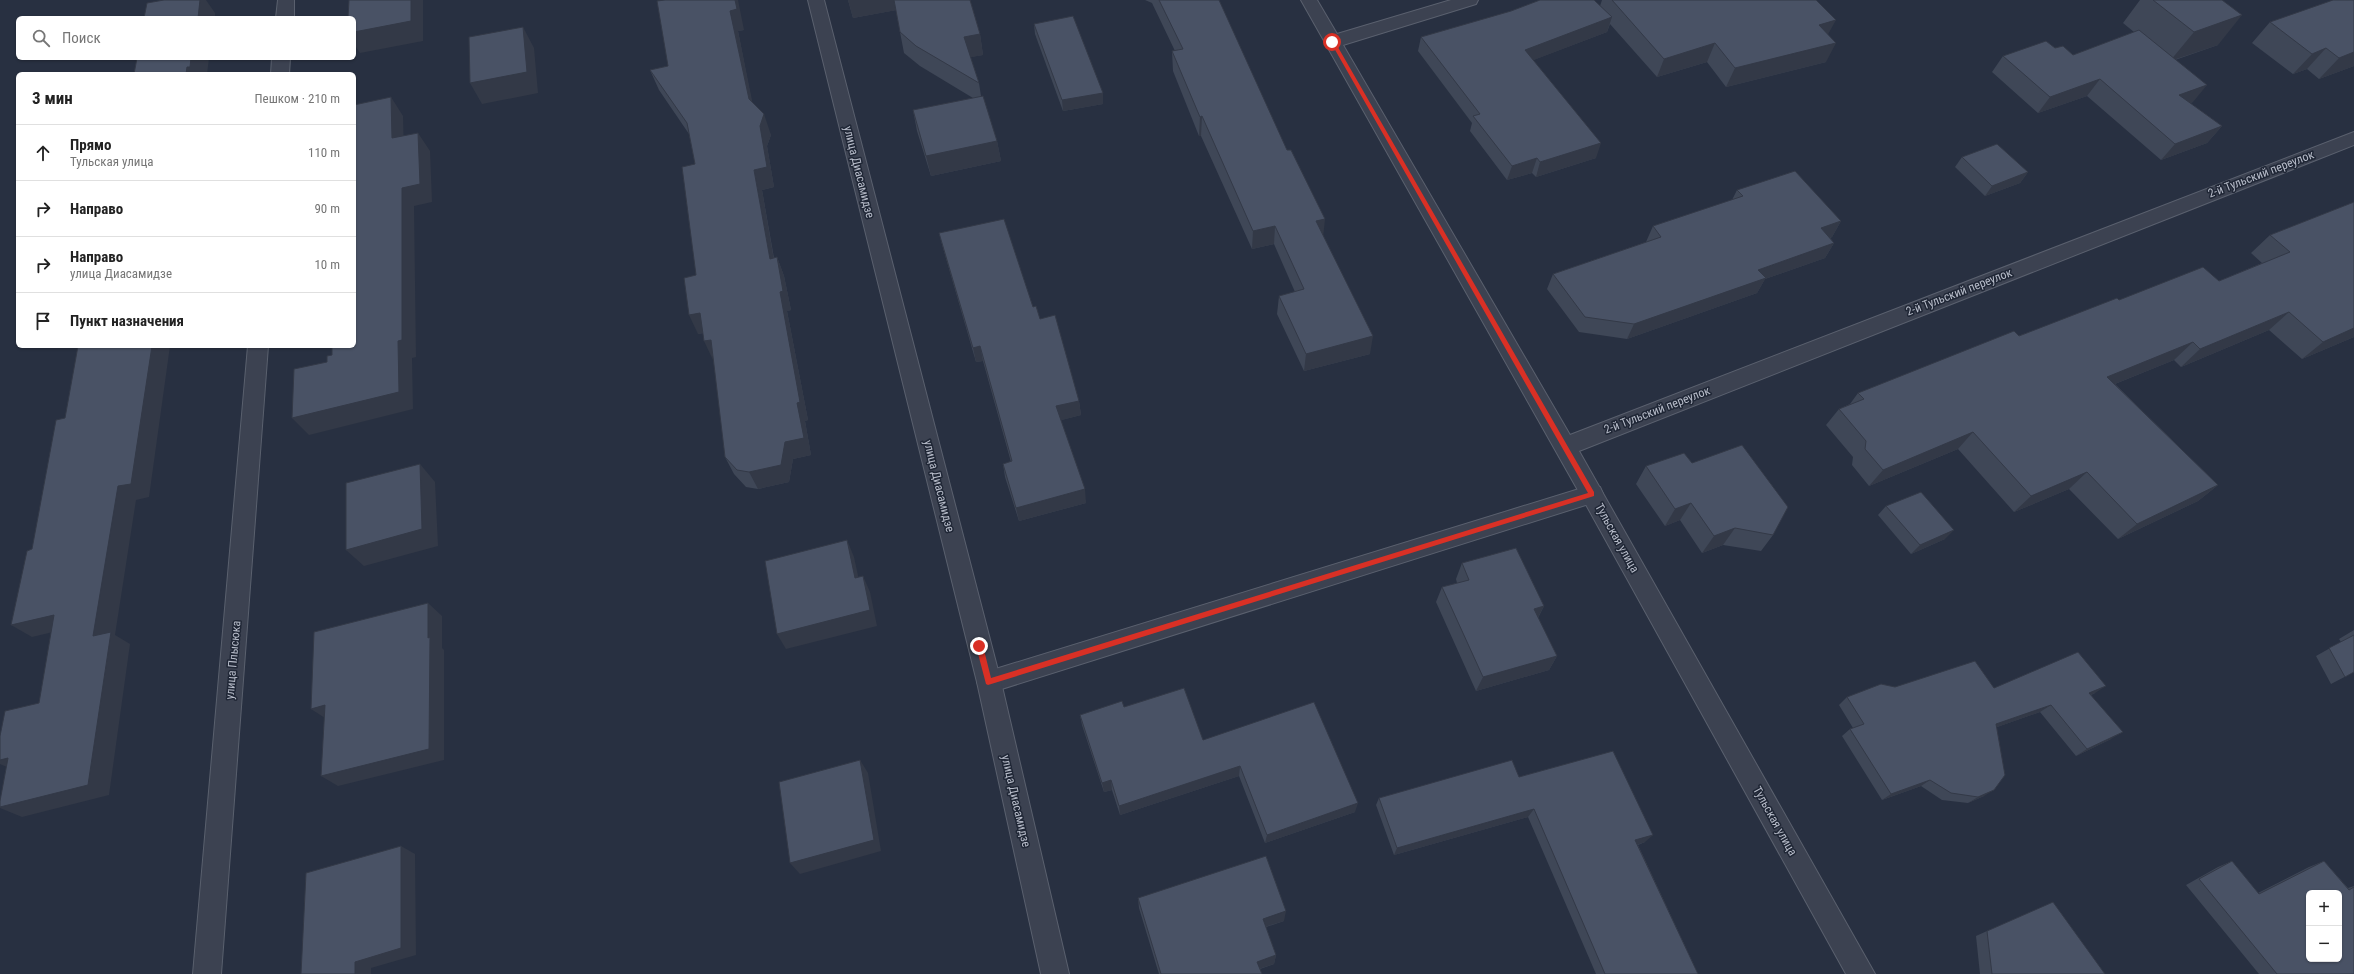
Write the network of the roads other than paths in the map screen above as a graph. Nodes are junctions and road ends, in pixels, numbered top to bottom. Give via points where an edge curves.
1 (286, 0) edge
2 (816, 0) edge
3 (1309, 0) edge
4 (1470, 0) edge
5 (284, 16) edge
6 (1332, 42) junction
7 (281, 60) edge
8 (280, 72) edge
9 (2354, 138) edge
10 (258, 348) edge
11 (1564, 447) junction
12 (1592, 494) junction
13 (988, 682) junction
14 (207, 974) edge
15 (1055, 974) edge
16 (1861, 974) edge

1 - 5 street
2 - 13 street, улица Диасамидзе
3 - 6 street, Тульская улица
4 - 6 street
6 - 11 street, Тульская улица
7 - 8 street
9 - 11 street, 2-й Тульский переулок
10 - 14 street, улица Плысюка
11 - 12 street, Тульская улица
12 - 13 street
12 - 16 street, Тульская улица
13 - 15 street, улица Диасамидзе

